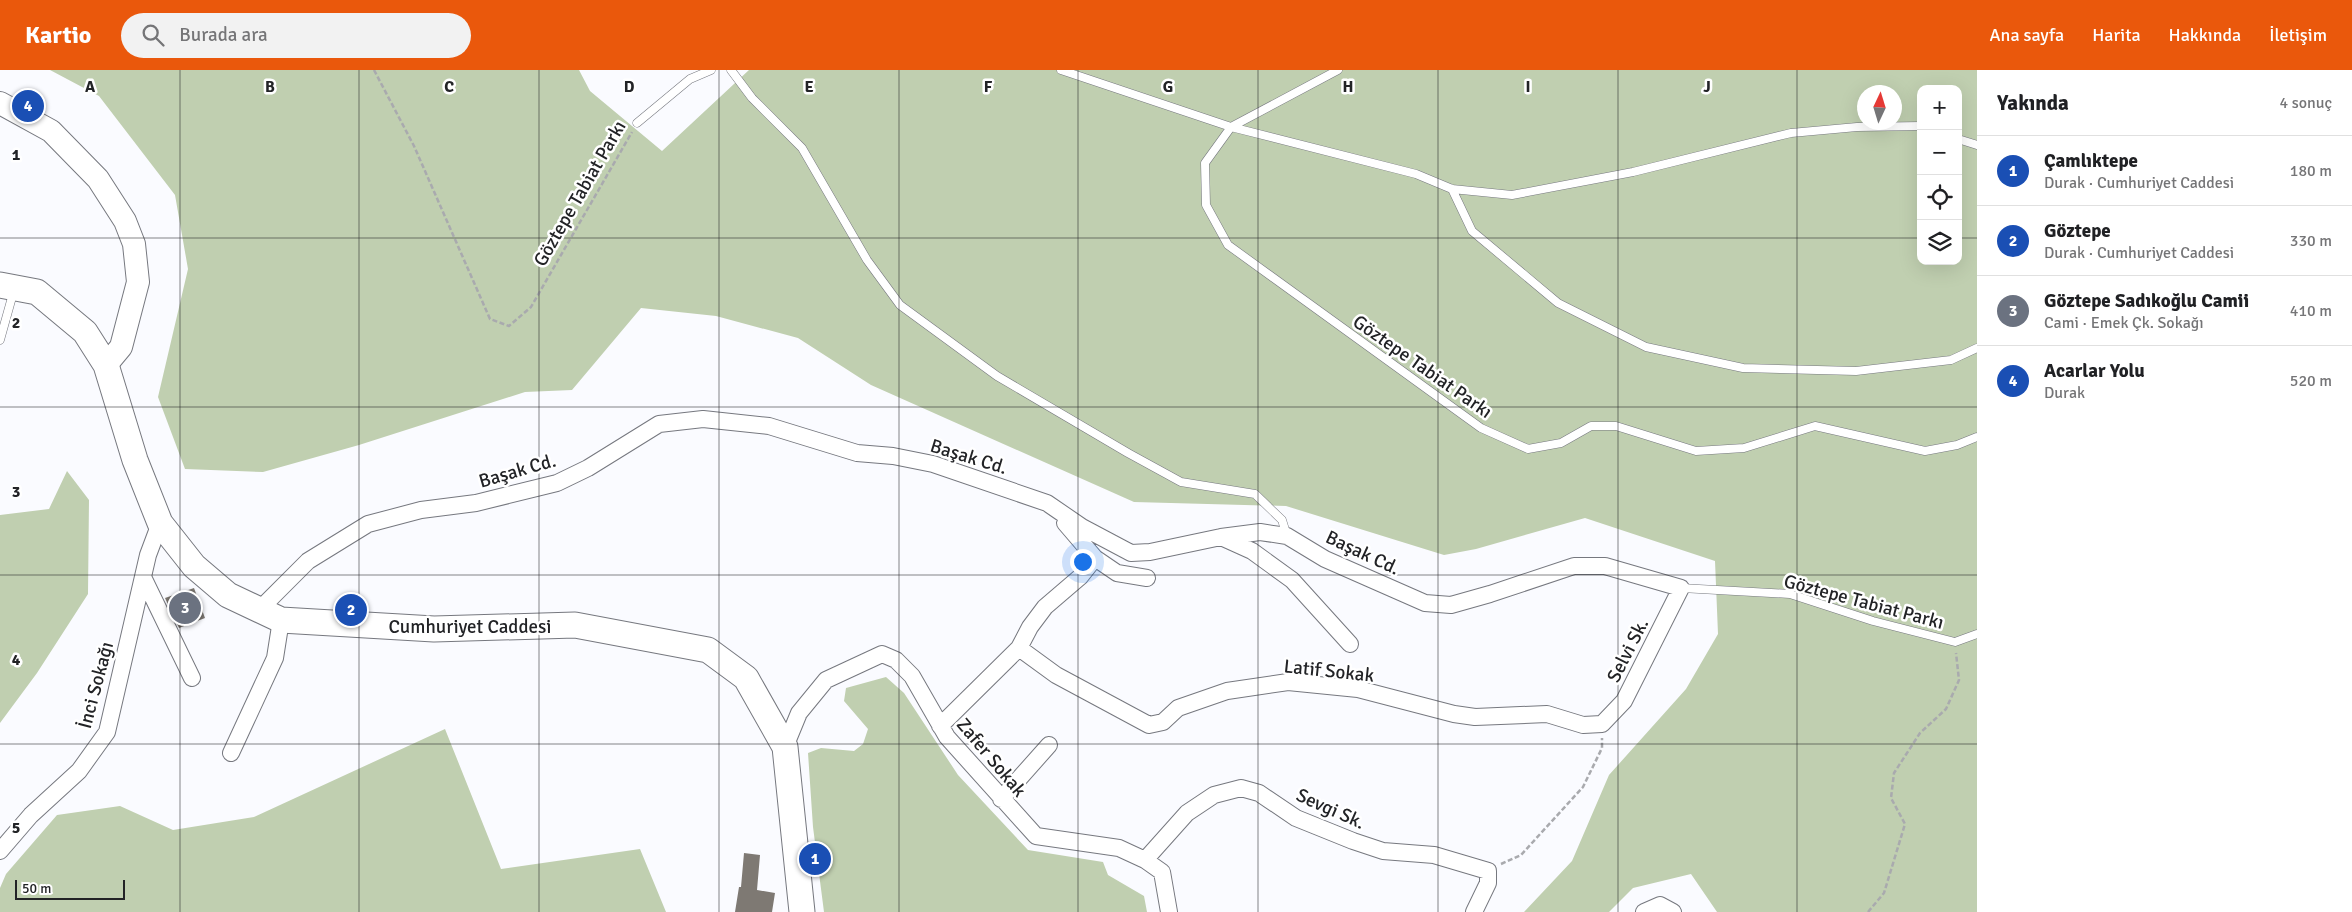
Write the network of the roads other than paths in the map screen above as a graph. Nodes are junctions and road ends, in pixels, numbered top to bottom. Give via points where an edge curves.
1 (712, 70) edge
2 (731, 70) edge
3 (1061, 70) edge
4 (1338, 70) edge
5 (0, 103) edge
6 (637, 123) road end
7 (1917, 126) edge
8 (1230, 127) junction
9 (1962, 140) edge
10 (1977, 145) edge
11 (1452, 189) junction
12 (7, 287) edge
13 (0, 340) edge
14 (1977, 348) edge
15 (106, 365) junction
16 (1977, 438) edge
17 (1046, 503) junction
18 (160, 523) junction
19 (1287, 536) junction
20 (1221, 537) junction
21 (1095, 558) junction
22 (143, 576) junction
23 (1146, 578) dead end
24 (1681, 588) junction
25 (270, 615) junction
26 (1977, 634) edge
27 (1350, 644) dead end
28 (1019, 648) junction
29 (192, 678) dead end
30 (1602, 724) joint
31 (940, 726) junction
32 (1049, 745) dead end
33 (785, 747) junction
34 (231, 753) dead end
35 (1000, 799) junction
36 (0, 851) edge
37 (1145, 860) junction
38 (802, 912) edge
39 (1169, 912) edge
40 (1474, 912) edge
41 (1644, 912) edge
42 (1673, 912) edge

1 - 6 lane, Göztepe Tabiat Parkı via 690,79
2 - 19 lane via 752,98 802,148 867,260 900,305 997,376 1181,482 1254,494 1282,520
3 - 8 lane
4 - 8 lane, Göztepe Tabiat Parkı
5 - 15 main road via 51,131 98,179 125,221 134,244 138,282 121,347
7 - 11 lane via 1791,133 1633,172 1512,195
8 - 11 lane via 1416,174
8 - 16 lane, Göztepe Tabiat Parkı via 1205,163 1206,205 1228,245 1481,428 1528,449 1561,443 1591,426 1616,426 1696,451 1744,448 1815,426 1925,451
9 - 10 lane
11 - 14 lane via 1472,231 1558,303 1646,347 1743,368 1856,371 1951,360
12 - 13 lane
12 - 15 main road, Cumhuriyet Caddesi via 37,292 85,332
15 - 18 main road, Cumhuriyet Caddesi via 135,460
17 - 20 street, Başak Cd. via 1131,553
17 - 21 street
17 - 25 street, Başak Cd. via 933,464 857,453 769,426 703,420 659,424 588,468 557,483 368,524 308,561
18 - 22 street, İnci Sokağı
18 - 25 main road, Cumhuriyet Caddesi via 194,566 228,595
19 - 20 street, Başak Cd. via 1260,532
19 - 24 street, Başak Cd. via 1325,559 1426,603 1451,604 1574,566 1605,566
20 - 27 street via 1252,551 1292,580
21 - 23 street via 1118,573
21 - 28 street via 1080,577 1045,607
22 - 29 street
22 - 36 street, İnci Sokağı via 107,732 79,771 31,814
24 - 26 lane, Göztepe Tabiat Parkı via 1790,594 1873,621 1955,642
24 - 30 street, Selvi Sk. via 1624,701
25 - 33 main road, Cumhuriyet Caddesi via 434,629 575,625 708,650 746,678
25 - 34 street via 275,658
28 - 30 street, Latif Sokak via 1056,675 1149,725 1163,722 1178,708 1227,691 1288,682 1358,689 1475,717 1547,714 1583,725
28 - 31 street
31 - 33 street, Zafer Sokak via 912,676 896,660 882,654 826,680 800,713
31 - 35 street, Zafer Sokak
32 - 35 street
33 - 38 main road, Cumhuriyet Caddesi
35 - 37 street, Zafer Sokak via 1036,836 1119,848
37 - 39 street, Zafer Sokak via 1162,872
37 - 40 street, Sevgi Sk. via 1187,813 1214,795 1241,788 1260,793 1296,818 1353,841 1383,850 1434,855 1488,877
41 - 42 street via 1660,905

